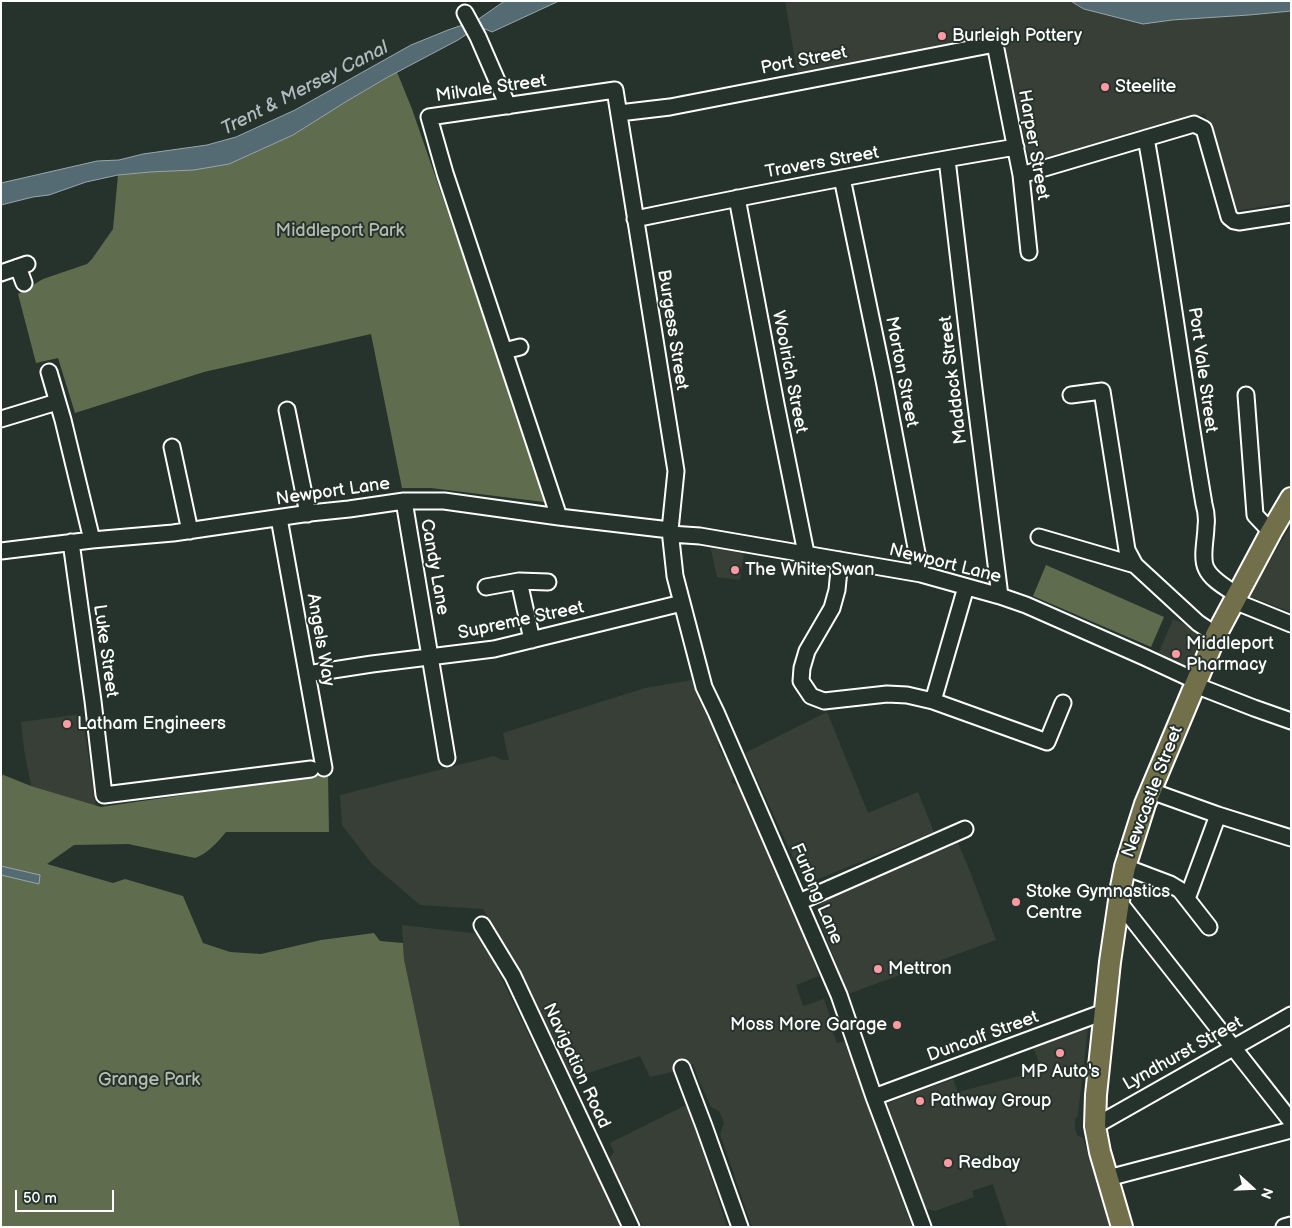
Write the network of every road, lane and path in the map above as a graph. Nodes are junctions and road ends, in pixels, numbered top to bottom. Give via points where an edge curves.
1 (465, 13) dead end
2 (996, 44) joint
3 (615, 90) joint
4 (508, 106) junction
5 (620, 113) junction
6 (1146, 138) junction
7 (1016, 148) junction
8 (947, 159) junction
9 (1021, 175) junction
10 (842, 178) junction
11 (737, 198) junction
12 (1291, 214) edge
13 (635, 219) junction
14 (1029, 252) dead end
15 (1, 273) edge
16 (24, 283) dead end
17 (520, 347) dead end
18 (504, 352) junction
19 (49, 372) dead end
20 (1071, 395) dead end
21 (1246, 395) dead end
22 (57, 402) junction
23 (288, 410) dead end
24 (1, 419) edge
25 (172, 447) dead end
26 (1291, 498) edge
27 (404, 501) junction
28 (308, 514) junction
29 (559, 517) junction
30 (279, 518) junction
31 (190, 531) junction
32 (670, 532) junction
33 (1271, 532) junction
34 (1039, 536) dead end
35 (92, 540) junction
36 (72, 542) junction
37 (1, 550) edge
38 (806, 554) junction
39 (840, 560) junction
40 (1135, 565) junction
41 (921, 574) junction
42 (675, 576) joint
43 (519, 581) junction
44 (548, 582) dead end
45 (486, 587) dead end
46 (966, 587) junction
47 (1000, 596) junction
48 (1236, 598) junction
49 (682, 603) junction
50 (1291, 624) edge
51 (1216, 636) junction
52 (532, 640) junction
53 (430, 657) junction
54 (306, 674) junction
55 (1195, 683) junction
56 (933, 701) junction
57 (1063, 703) dead end
58 (1291, 720) edge
59 (447, 758) dead end
60 (318, 769) joint
61 (1151, 791) junction
62 (1218, 816) junction
63 (955, 829) dead end
64 (1291, 838) edge
65 (1125, 867) junction
66 (1184, 895) junction
67 (799, 902) junction
68 (1119, 902) junction
69 (482, 925) dead end
70 (1209, 927) dead end
71 (1104, 1012) junction
72 (1291, 1015) edge
73 (1233, 1048) junction
74 (682, 1068) dead end
75 (874, 1097) junction
76 (1291, 1122) edge
77 (1094, 1126) junction
78 (1291, 1130) edge
79 (1108, 1178) junction
80 (1291, 1225) edge
81 (631, 1227) edge
82 (740, 1227) edge
83 (922, 1227) edge
84 (1122, 1227) edge
85 (1284, 1227) edge

1 - 4 street
2 - 5 street, Port Street via 670,107
2 - 7 street, Harper Street
3 - 4 street, Milvale Street
3 - 5 street, Burgess Street
4 - 18 street, Milvale Street via 429,117
5 - 13 street, Burgess Street
6 - 9 street
6 - 12 street via 1194,124 1204,129 1230,217 1234,221
6 - 48 street, Port Vale Street via 1205,508 1204,559 1213,577
7 - 8 street, Travers Street
7 - 9 street, Harper Street
8 - 10 street, Travers Street
8 - 47 street, Maddock Street
9 - 14 street, Harper Street
10 - 11 street, Travers Street
10 - 41 street, Morton Street
11 - 13 street, Travers Street
11 - 38 street, Woolrich Street
13 - 32 street, Burgess Street via 676,471
15 - 16 street via 22,265
17 - 18 street
18 - 29 street
19 - 22 street
20 - 40 street via 1102,391 1127,550
21 - 33 street via 1254,515
22 - 24 street
22 - 35 street
23 - 28 street
25 - 31 street
26 - 33 main road, Newcastle Street
27 - 28 street, Newport Lane
27 - 29 street, Newport Lane via 444,501
27 - 53 street, Candy Lane
28 - 30 street, Newport Lane
29 - 32 street, Newport Lane
30 - 31 street, Newport Lane
30 - 54 street, Angels Way
31 - 35 street, Newport Lane
32 - 38 street, Newport Lane
32 - 42 street, Burgess Street
33 - 48 main road, Newcastle Street
34 - 40 street
35 - 36 street, Newport Lane
36 - 37 street, Newport Lane
36 - 60 street, Luke Street via 104,795
38 - 39 street, Newport Lane
39 - 41 street, Newport Lane
39 - 56 street via 832,608 807,651 801,681 811,696 824,701 887,694 907,694
40 - 51 street
41 - 46 street, Newport Lane
42 - 49 street, Furlong Lane
43 - 44 street
43 - 45 street
43 - 52 street
46 - 47 street, Newport Lane
46 - 56 street
47 - 55 street, Newport Lane via 1135,653
48 - 50 street, Port Vale Street
48 - 51 main road, Newcastle Street
49 - 52 street, Supreme Street
49 - 67 street, Furlong Lane via 704,687
51 - 55 main road, Newcastle Street
52 - 53 street, Supreme Street via 494,649
53 - 54 street, Supreme Street
53 - 59 street, Candy Lane
54 - 60 street, Angels Way via 317,722
55 - 58 street, Newport Lane
55 - 61 main road, Newcastle Street
56 - 57 street via 1047,742
61 - 62 street
61 - 65 main road, Newcastle Street
62 - 64 street
62 - 66 street
63 - 67 street
65 - 66 street via 1170,884
65 - 68 main road, Newcastle Street
66 - 70 street
67 - 75 street, Furlong Lane via 839,995
68 - 71 main road, Newcastle Street
68 - 73 street
69 - 81 street, Navigation Road via 513,976
71 - 75 street, Duncalf Street
71 - 77 main road, Newcastle Street
72 - 73 street, Lyndhurst Street
73 - 76 street
73 - 77 street, Lyndhurst Street
74 - 82 street
75 - 83 street, Furlong Lane
77 - 79 main road, Newcastle Street
78 - 79 street
79 - 84 main road, Newcastle Street
80 - 85 street

